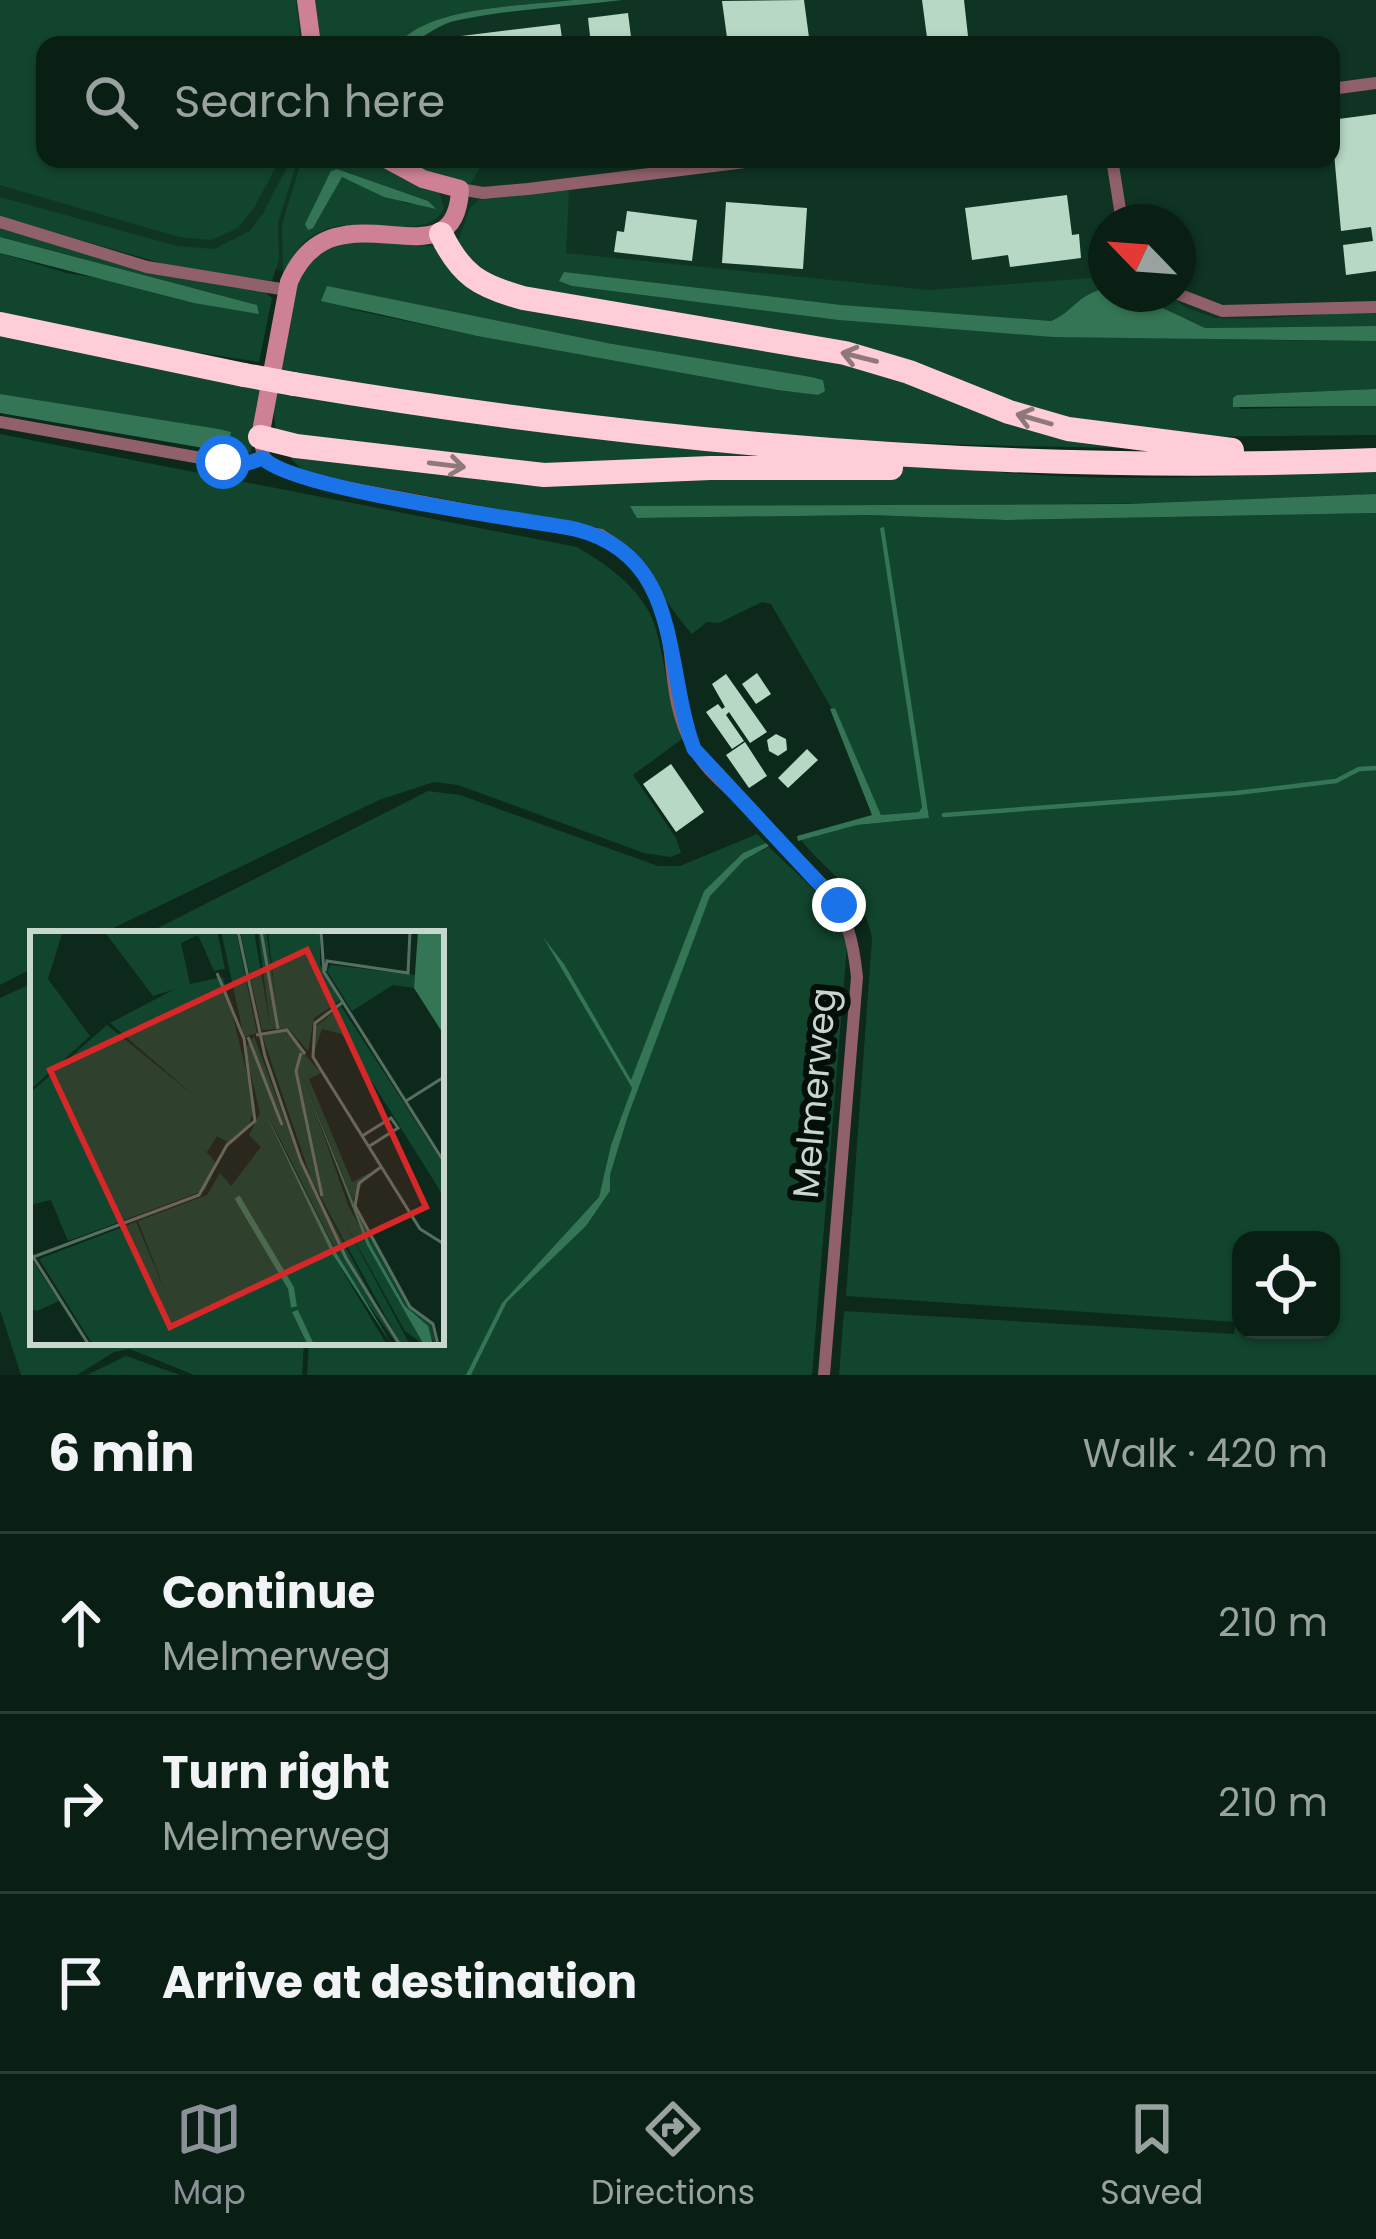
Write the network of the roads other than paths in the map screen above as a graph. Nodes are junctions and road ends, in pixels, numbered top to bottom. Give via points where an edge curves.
1 (307, 0) edge
2 (311, 36) edge
3 (1376, 83) edge
4 (1340, 87) edge
5 (403, 168) edge
6 (697, 168) edge
7 (1113, 168) edge
8 (460, 189) junction
9 (1119, 204) edge
10 (0, 222) edge
11 (441, 234) junction
12 (287, 290) junction
13 (1196, 301) edge
14 (1376, 307) edge
15 (0, 324) edge
16 (0, 422) edge
17 (1376, 446) edge
18 (261, 447) junction
19 (845, 449) junction
20 (1232, 450) junction
21 (1376, 460) edge
22 (1012, 463) junction
23 (824, 1375) edge

1 - 2 street
3 - 4 street
5 - 8 street
6 - 8 street via 483,193
7 - 9 street
8 - 11 street via 458,213
10 - 12 street via 147,267
11 - 12 street via 331,236 301,259
20 -> 11 highway via 1068,429 845,353 507,293 464,272
12 - 18 street
13 - 14 street via 1222,311
15 - 19 highway, bridge via 244,375 549,422
16 - 18 street, Melmerweg via 223,462 248,463
17 - 20 highway
18 -> 22 highway via 544,475
18 - 23 street, Melmerweg via 272,467 323,484 601,535 647,577 665,612 694,749 822,884 851,930 857,977
19 - 20 highway
19 - 22 highway
21 - 22 highway

